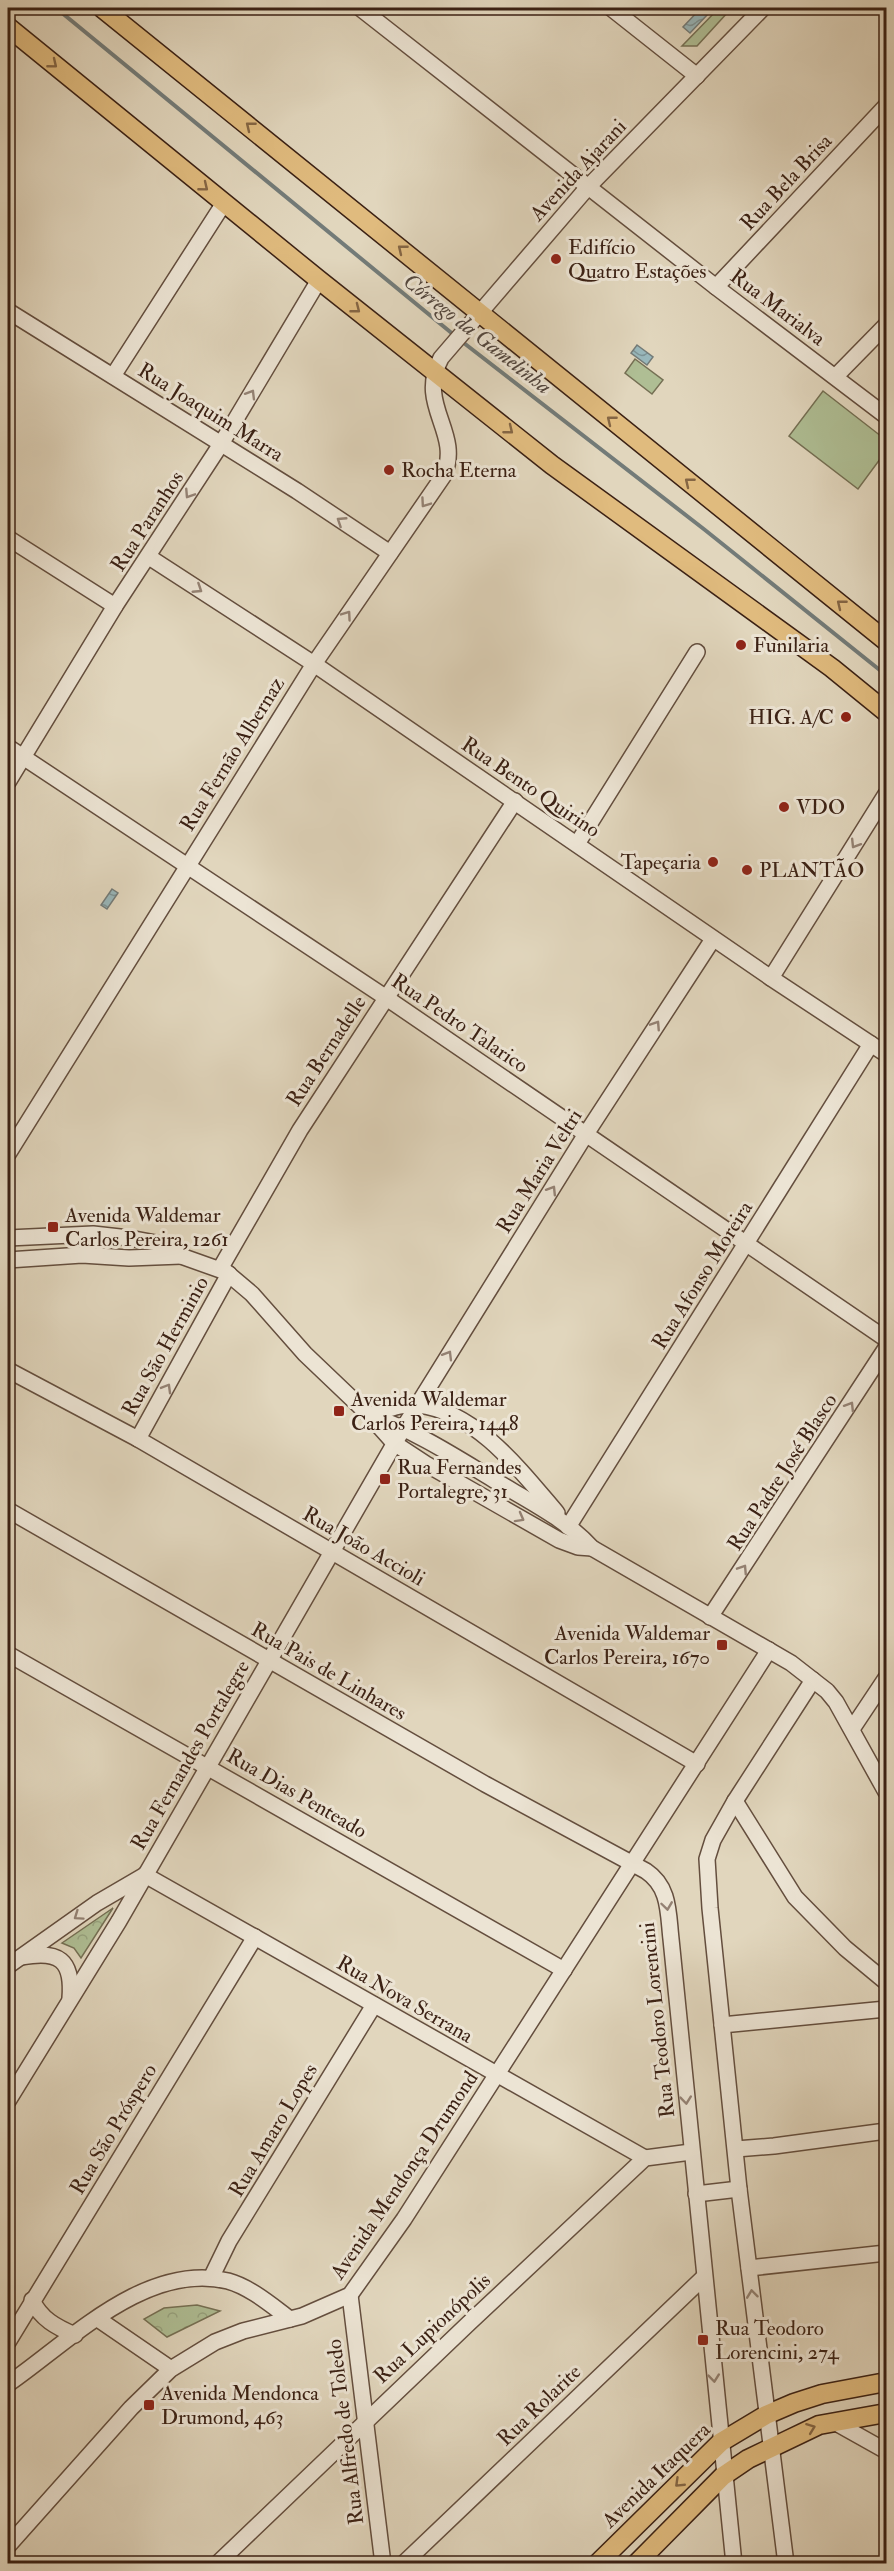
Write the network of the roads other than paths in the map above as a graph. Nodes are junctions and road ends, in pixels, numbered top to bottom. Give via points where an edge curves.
1 (102, 8) edge
2 (360, 8) edge
3 (611, 8) edge
4 (763, 8) edge
5 (8, 27) edge
6 (697, 76) junction
7 (886, 106) edge
8 (588, 187) junction
9 (224, 203) junction
10 (319, 280) junction
11 (716, 287) junction
12 (8, 311) edge
13 (480, 312) junction
14 (886, 325) edge
15 (435, 370) junction
16 (113, 376) junction
17 (836, 376) junction
18 (886, 416) edge
19 (221, 444) junction
20 (8, 538) edge
21 (390, 553) junction
22 (149, 557) junction
23 (115, 606) junction
24 (886, 641) edge
25 (697, 652) dead end
26 (314, 664) junction
27 (886, 712) edge
28 (8, 747) edge
29 (23, 756) junction
30 (8, 783) edge
31 (886, 794) edge
32 (515, 801) junction
33 (577, 844) junction
34 (187, 867) junction
35 (713, 939) junction
36 (771, 978) junction
37 (385, 997) junction
38 (871, 1044) junction
39 (886, 1054) edge
40 (586, 1134) junction
41 (8, 1154) edge
42 (8, 1238) edge
43 (747, 1243) junction
44 (181, 1256) junction
45 (8, 1260) edge
46 (224, 1271) junction
47 (886, 1339) edge
48 (886, 1348) edge
49 (8, 1370) edge
50 (417, 1404) junction
51 (369, 1415) junction
52 (404, 1427) junction
53 (138, 1438) junction
54 (394, 1443) junction
55 (8, 1510) edge
56 (568, 1527) junction
57 (592, 1548) junction
58 (333, 1551) junction
59 (710, 1617) junction
60 (769, 1650) junction
61 (8, 1658) edge
62 (268, 1660) junction
63 (886, 1678) edge
64 (813, 1680) junction
65 (852, 1729) junction
66 (697, 1764) junction
67 (208, 1766) junction
68 (886, 1792) edge
69 (735, 1801) junction
70 (632, 1865) junction
71 (146, 1875) junction
72 (97, 1903) junction
73 (119, 1921) junction
74 (255, 1937) junction
75 (14, 1962) edge
76 (564, 1970) junction
77 (886, 1982) edge
78 (70, 2000) junction
79 (374, 2005) junction
80 (886, 2009) edge
81 (722, 2025) junction
82 (497, 2075) junction
83 (8, 2101) edge
84 (886, 2131) edge
85 (736, 2149) junction
86 (691, 2152) junction
87 (645, 2158) junction
88 (739, 2189) junction
89 (696, 2194) junction
90 (886, 2253) edge
91 (749, 2268) junction
92 (704, 2277) junction
93 (211, 2278) junction
94 (350, 2295) junction
95 (33, 2300) junction
96 (98, 2319) junction
97 (290, 2319) junction
98 (75, 2335) junction
99 (8, 2342) edge
100 (171, 2369) junction
101 (886, 2382) edge
102 (8, 2384) edge
103 (886, 2413) edge
104 (766, 2415) junction
105 (364, 2422) junction
106 (836, 2423) junction
107 (721, 2442) junction
108 (771, 2447) junction
109 (886, 2451) edge
110 (723, 2476) junction
111 (8, 2546) edge
112 (217, 2564) edge
113 (383, 2564) edge
114 (403, 2564) edge
115 (597, 2564) edge
116 (636, 2564) edge
117 (734, 2564) edge
118 (786, 2564) edge

13 -> 1 main road
2 - 8 street, Rua Marialva
3 - 6 street
4 - 6 street, Avenida Ajarani
5 -> 9 main road
6 - 8 street, Avenida Ajarani
7 - 11 street, Rua Bela Brisa
8 - 11 street, Rua Marialva
8 - 13 street, Avenida Ajarani
9 - 10 main road
9 - 16 street
10 -> 15 main road
19 -> 10 street, Rua Paranhos
11 - 17 street, Rua Marialva
12 - 16 street, Rua Joaquim Marra
13 - 15 street, Avenida Ajarani
24 -> 13 main road
14 - 17 street
15 -> 21 street, Rua Fernão Albernaz via 434,403 450,451 449,464
15 -> 27 main road via 552,465 832,668
16 - 19 street, Rua Joaquim Marra
17 - 18 street, Rua Marialva
21 -> 19 street, Rua Joaquim Marra
19 -> 22 street, Rua Paranhos
20 - 23 street
26 -> 21 street, Rua Fernão Albernaz
22 - 23 street, Rua Paranhos
22 -> 26 street, Rua Bento Quirino
23 - 29 street, Rua Paranhos
25 - 33 street
26 - 32 street, Rua Bento Quirino
26 - 34 street, Rua Fernão Albernaz
28 - 29 street, Rua Pedro Talarico
29 - 30 street, Rua Paranhos
29 - 34 street, Rua Pedro Talarico
31 -> 36 street
32 - 33 street, Rua Bento Quirino
32 - 37 street, Rua Bernadelle
33 - 35 street, Rua Bento Quirino
34 - 37 street, Rua Pedro Talarico
34 - 41 street, Rua Fernão Albernaz
35 - 36 street, Rua Bento Quirino
40 -> 35 street, Rua Maria Veltri
36 - 38 street, Rua Bento Quirino
37 - 40 street, Rua Pedro Talarico
37 - 46 street, Rua Bernadelle via 300,1130
38 - 39 street, Rua Bento Quirino
38 - 43 street, Rua Afonso Moreira
40 - 43 street, Rua Pedro Talarico
50 -> 40 street, Rua Maria Veltri
42 - 44 street via 93,1234 156,1243
43 - 47 street, Rua Pedro Talarico
43 - 56 street, Rua Afonso Moreira
44 - 45 street via 82,1255
44 - 46 street
46 - 51 street via 252,1294 328,1378
53 -> 46 street, Rua São Herminio
59 -> 48 street, Rua Padre José Blasco
49 - 53 street, Rua João Accioli
50 - 51 street
50 - 52 street, Rua Maria Veltri
50 - 56 street via 442,1411 488,1439 517,1466
51 - 52 street
51 - 54 street
52 - 54 street, Rua Fernandes Portalegre
52 - 56 street
53 - 58 street, Rua João Accioli
54 -> 57 street via 559,1540
54 - 58 street, Rua Fernandes Portalegre
55 - 62 street, Rua Pais de Linhares
56 - 57 street
57 - 59 street
58 - 62 street, Rua Fernandes Portalegre
58 - 66 street, Rua João Accioli
59 - 60 street
60 - 64 street
60 - 66 street
61 - 67 street, Rua Dias Penteado
62 - 67 street, Rua Fernandes Portalegre
62 - 70 street, Rua Pais de Linhares
63 - 65 street
64 - 65 street via 836,1702
64 - 69 street
65 - 68 street
66 - 70 street
67 - 71 street, Rua Fernandes Portalegre
67 - 76 street, Rua Dias Penteado
69 - 77 street via 795,1897 837,1941
69 - 81 street via 707,1859
70 - 76 street, Avenida Mendonça Drumond
70 -> 86 street, Rua Teodoro Lorencini via 655,1877 665,1892
71 - 72 street
71 - 73 street, Rua Fernandes Portalegre
71 - 74 street, Rua Nova Serrana
72 - 73 street via 115,1907
72 -> 75 street
73 - 78 street, Rua Fernandes Portalegre
74 - 79 street, Rua Nova Serrana
74 - 95 street, Rua São Próspero
75 - 78 street via 40,1954 59,1958 71,1977
76 - 82 street, Avenida Mendonça Drumond
78 - 83 street, Rua Fernandes Portalegre
79 - 82 street, Rua Nova Serrana
79 - 93 street, Rua Amaro Lopes via 229,2241
80 - 81 street
81 - 85 street
82 - 87 street, Rua Nova Serrana
82 - 94 street, Avenida Mendonça Drumond
84 - 85 street
85 - 88 street
86 - 87 street
86 - 89 street, Rua Teodoro Lorencini
87 - 105 street, Rua Lupionópolis
88 - 89 street
88 - 91 street
89 - 92 street, Rua Teodoro Lorencini
90 - 91 street
104 -> 91 street
92 -> 107 street, Rua Teodoro Lorencini
92 - 114 street, Rua Rolarite
93 - 96 street via 151,2287
93 - 97 street via 248,2290
94 - 97 street, Avenida Mendonça Drumond
94 - 105 street, Rua Alfredo de Toledo
95 - 98 street via 51,2324
95 - 99 street, Rua São Próspero
96 - 98 street
96 - 100 street
97 - 100 street, Avenida Mendonça Drumond via 225,2338
98 - 102 street
100 - 111 street, Avenida Mendonça Drumond via 131,2408
101 - 104 main road, Avenida Itaquera via 822,2394
103 - 106 main road
104 - 107 main road, Avenida Itaquera
104 - 108 street
105 - 112 street, Rua Lupionópolis
105 - 113 street, Rua Alfredo de Toledo
108 -> 106 main road via 819,2425
106 - 109 street
107 - 110 street, Rua Teodoro Lorencini
107 -> 115 main road, Avenida Itaquera
108 - 110 main road
108 - 118 street
110 - 116 main road
110 - 117 street, Rua Teodoro Lorencini

